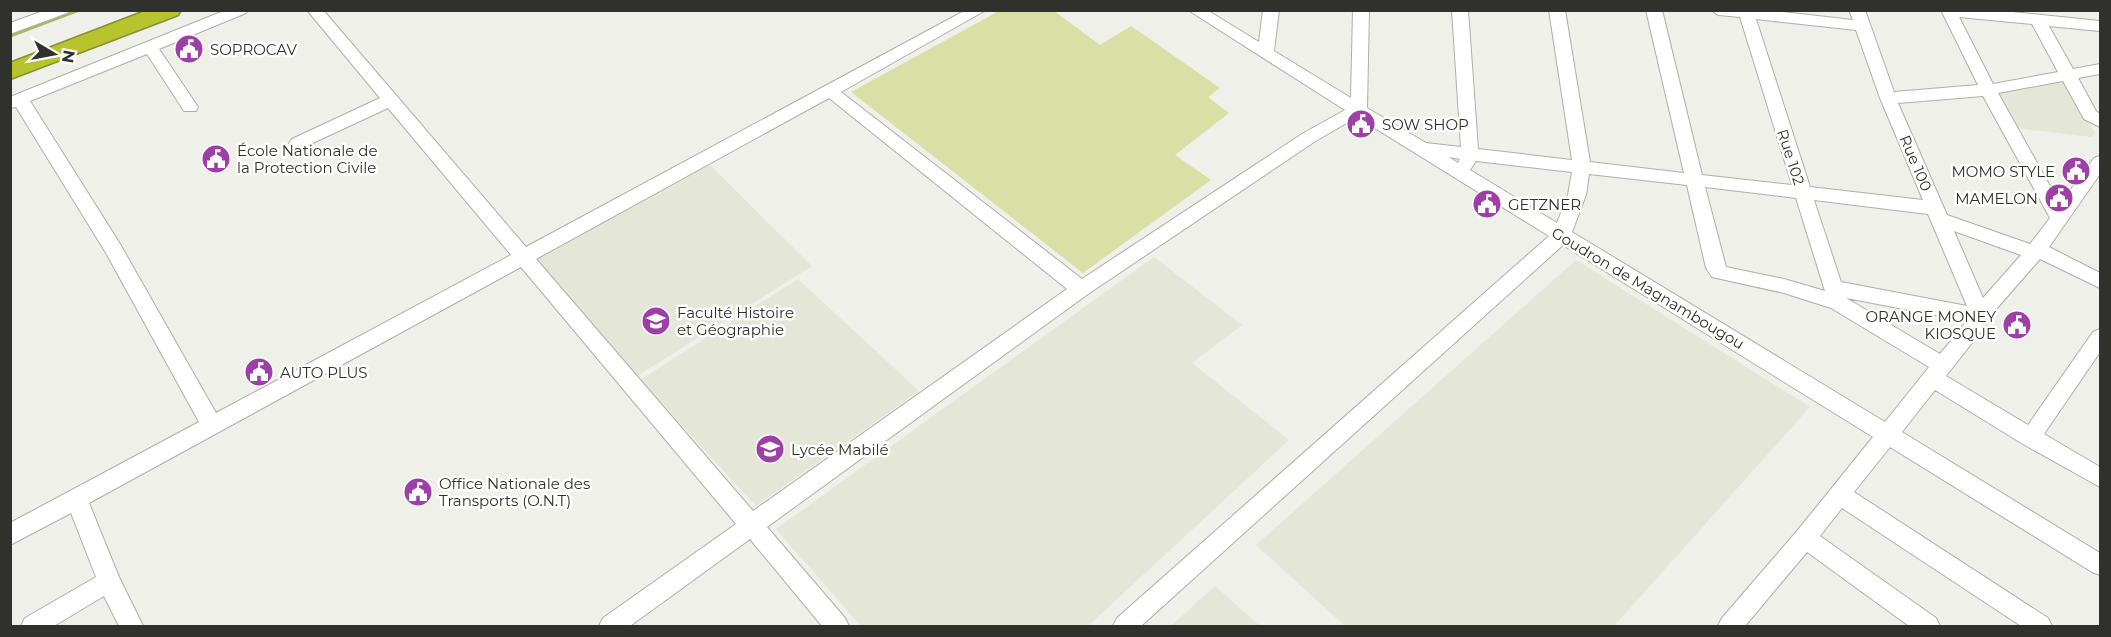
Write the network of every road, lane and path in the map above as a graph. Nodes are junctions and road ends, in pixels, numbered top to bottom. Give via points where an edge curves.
1 (62, 10) edge
2 (139, 10) edge
3 (170, 10) edge
4 (241, 10) edge
5 (314, 10) edge
6 (979, 10) edge
7 (1195, 10) edge
8 (1271, 10) edge
9 (1361, 10) edge
10 (1460, 10) edge
11 (1557, 10) edge
12 (1654, 10) edge
13 (1718, 10) edge
14 (1948, 11) edge
15 (1745, 12) edge
16 (2011, 14) edge
17 (1860, 19) edge
18 (2038, 20) junction
19 (2100, 26) edge
20 (10, 29) edge
21 (102, 37) junction
22 (150, 47) junction
23 (1266, 54) junction
24 (10, 60) edge
25 (116, 61) junction
26 (2100, 69) edge
27 (10, 72) edge
28 (2068, 74) junction
29 (1988, 90) junction
30 (830, 91) junction
31 (1888, 98) junction
32 (390, 100) junction
33 (15, 101) edge
34 (190, 107) dead end
35 (1359, 109) junction
36 (2100, 121) edge
37 (298, 143) dead end
38 (1422, 148) junction
39 (1470, 154) junction
40 (2100, 162) edge
41 (1582, 166) junction
42 (1463, 174) junction
43 (1694, 179) junction
44 (1802, 191) junction
45 (1937, 213) junction
46 (2059, 218) junction
47 (1562, 235) junction
48 (2035, 251) junction
49 (523, 257) junction
50 (2100, 281) edge
51 (1081, 289) junction
52 (1835, 296) junction
53 (1981, 315) junction
54 (2100, 337) edge
55 (1937, 372) junction
56 (212, 426) junction
57 (1886, 434) junction
58 (2030, 438) junction
59 (2100, 478) edge
60 (1839, 494) junction
61 (76, 499) junction
62 (752, 526) junction
63 (10, 535) edge
64 (1805, 538) junction
65 (2100, 565) edge
66 (109, 581) junction
67 (33, 627) edge
68 (131, 627) edge
69 (612, 627) edge
70 (837, 627) edge
71 (1125, 627) edge
72 (1730, 627) edge
73 (1929, 627) edge
74 (2040, 627) edge

1 - 20 street
2 - 24 highway
3 - 21 highway
4 - 22 street
5 - 32 street
6 - 30 street
7 - 23 street, Goudron de Magnambougou
8 - 23 street
9 - 35 street
10 - 39 street
11 - 41 street
12 - 43 street
13 - 15 street
14 - 16 street
14 - 29 street
15 - 17 street
15 - 44 street, Rue 102
16 - 18 street
17 - 31 street, Rue 100
18 - 19 street
18 - 28 street
21 - 25 street
21 - 27 highway
22 - 25 street
22 - 34 street
23 - 35 street, Goudron de Magnambougou
25 - 33 street
26 - 28 street
28 - 29 street
28 - 36 street via 2090,115
29 - 31 street
29 - 46 street
30 - 49 street
30 - 51 street
31 - 45 street, Rue 100
32 - 37 street
32 - 49 street
33 - 56 street via 113,249
35 - 38 street, Goudron de Magnambougou
35 - 51 street via 1308,138
38 - 39 street
38 - 42 street, Goudron de Magnambougou
39 - 41 street
39 - 42 street
40 - 46 street
41 - 43 street
41 - 47 street via 1577,195
42 - 47 street, Goudron de Magnambougou
43 - 44 street
43 - 52 street via 1719,273
44 - 45 street
44 - 52 street, Rue 102
45 - 48 street
45 - 53 street, Rue 100
46 - 48 street
47 - 57 street, Goudron de Magnambougou
47 - 71 street
48 - 50 street
48 - 53 street
49 - 56 street
49 - 62 street
51 - 62 street
52 - 53 street
52 - 55 street
53 - 55 street
54 - 58 street
55 - 57 street
55 - 58 street
56 - 61 street
57 - 60 street
57 - 65 street, Goudron de Magnambougou
58 - 59 street
60 - 64 street
60 - 74 street
61 - 63 street
61 - 66 street
62 - 69 street
62 - 70 street
64 - 72 street
64 - 73 street
66 - 67 street
66 - 68 street

